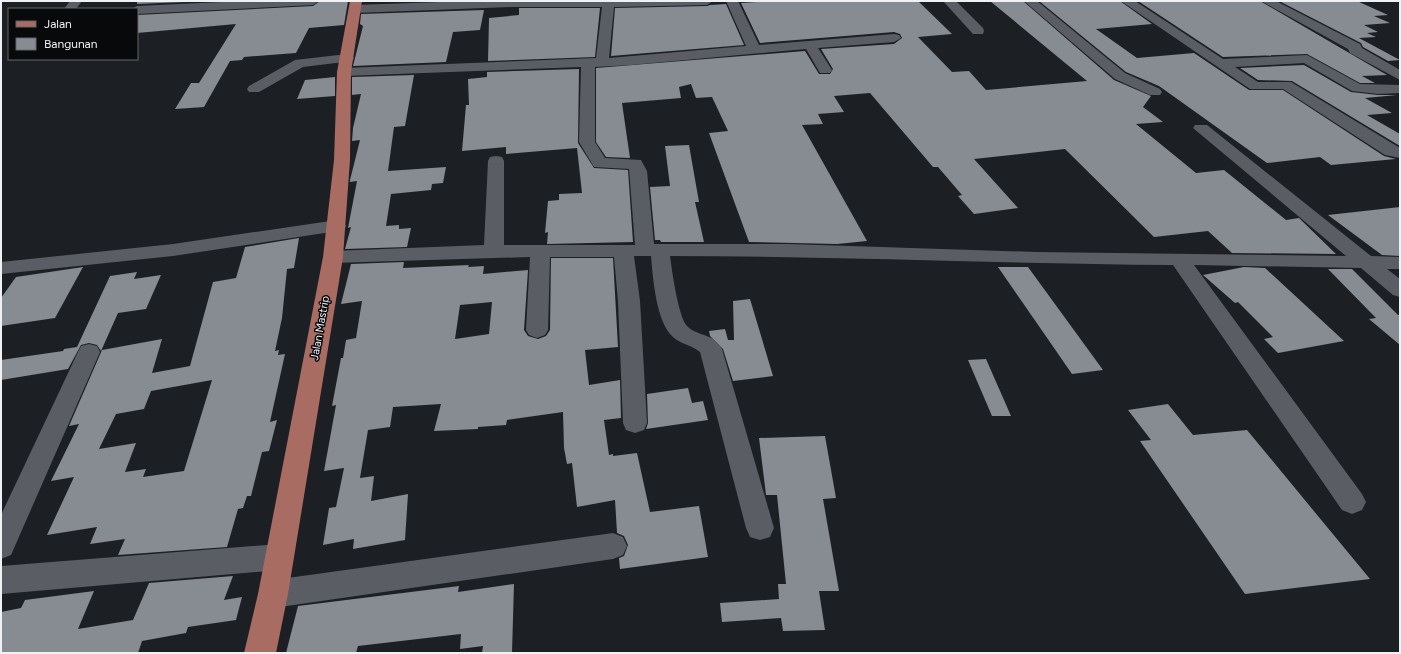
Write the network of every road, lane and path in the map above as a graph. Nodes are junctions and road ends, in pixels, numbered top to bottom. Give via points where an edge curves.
1 (313, 1) edge
2 (707, 1) edge
3 (732, 1) edge
4 (949, 1) edge
5 (1030, 1) edge
6 (1127, 1) edge
7 (1267, 1) edge
8 (570, 2) edge
9 (442, 3) edge
10 (608, 3) junction
11 (356, 5) edge
12 (138, 10) edge
13 (978, 31) dead end
14 (894, 38) dead end
15 (810, 45) junction
16 (752, 49) junction
17 (595, 63) junction
18 (1223, 63) junction
19 (755, 64) dead end
20 (346, 65) junction
21 (825, 70) dead end
22 (1400, 76) edge
23 (254, 89) dead end
24 (1400, 89) edge
25 (1155, 92) dead end
26 (1201, 128) dead end
27 (1400, 153) edge
28 (496, 162) dead end
29 (337, 226) junction
30 (623, 250) junction
31 (652, 250) junction
32 (494, 251) junction
33 (540, 251) junction
34 (333, 257) junction
35 (1179, 259) junction
36 (1367, 263) junction
37 (1400, 263) edge
38 (1, 268) edge
39 (1400, 290) edge
40 (537, 330) dead end
41 (89, 352) dead end
42 (635, 423) dead end
43 (1352, 502) dead end
44 (760, 528) dead end
45 (1, 546) edge
46 (612, 546) dead end
47 (280, 557) junction
48 (1, 580) edge
49 (273, 594) junction
50 (260, 653) edge

1 - 12 street
2 - 10 street
3 - 16 street
4 - 13 street
5 - 25 street via 1120,76
6 - 18 street
7 - 22 street via 1355,47 1354,50
8 - 9 street
8 - 10 street
9 - 11 street
10 - 17 street
11 - 20 main road, Jalan Mastrip
14 - 15 street
15 - 16 street
15 - 21 street
16 - 17 street
16 - 19 street
17 - 20 street
17 - 31 street via 586,129 589,147 600,163 635,164
18 - 24 street via 1307,59 1357,88
18 - 27 street via 1255,86 1286,85 1391,151
20 - 23 street via 300,63
20 - 29 main road, Jalan Mastrip
26 - 36 street
28 - 32 street
29 - 34 main road, Jalan Mastrip
29 - 38 street via 173,250
30 - 31 street
30 - 33 street
30 - 42 street via 629,301
31 - 35 street via 789,250 1037,258
31 - 44 street via 664,281 674,325 682,334 707,344 710,349
32 - 33 street
32 - 34 street
33 - 40 street
34 - 47 main road, Jalan Mastrip
35 - 36 street
35 - 43 street
36 - 37 street
36 - 39 street
41 - 45 street
46 - 49 street
47 - 48 street
47 - 49 main road, Jalan Mastrip
49 - 50 main road, Jalan Mastrip

